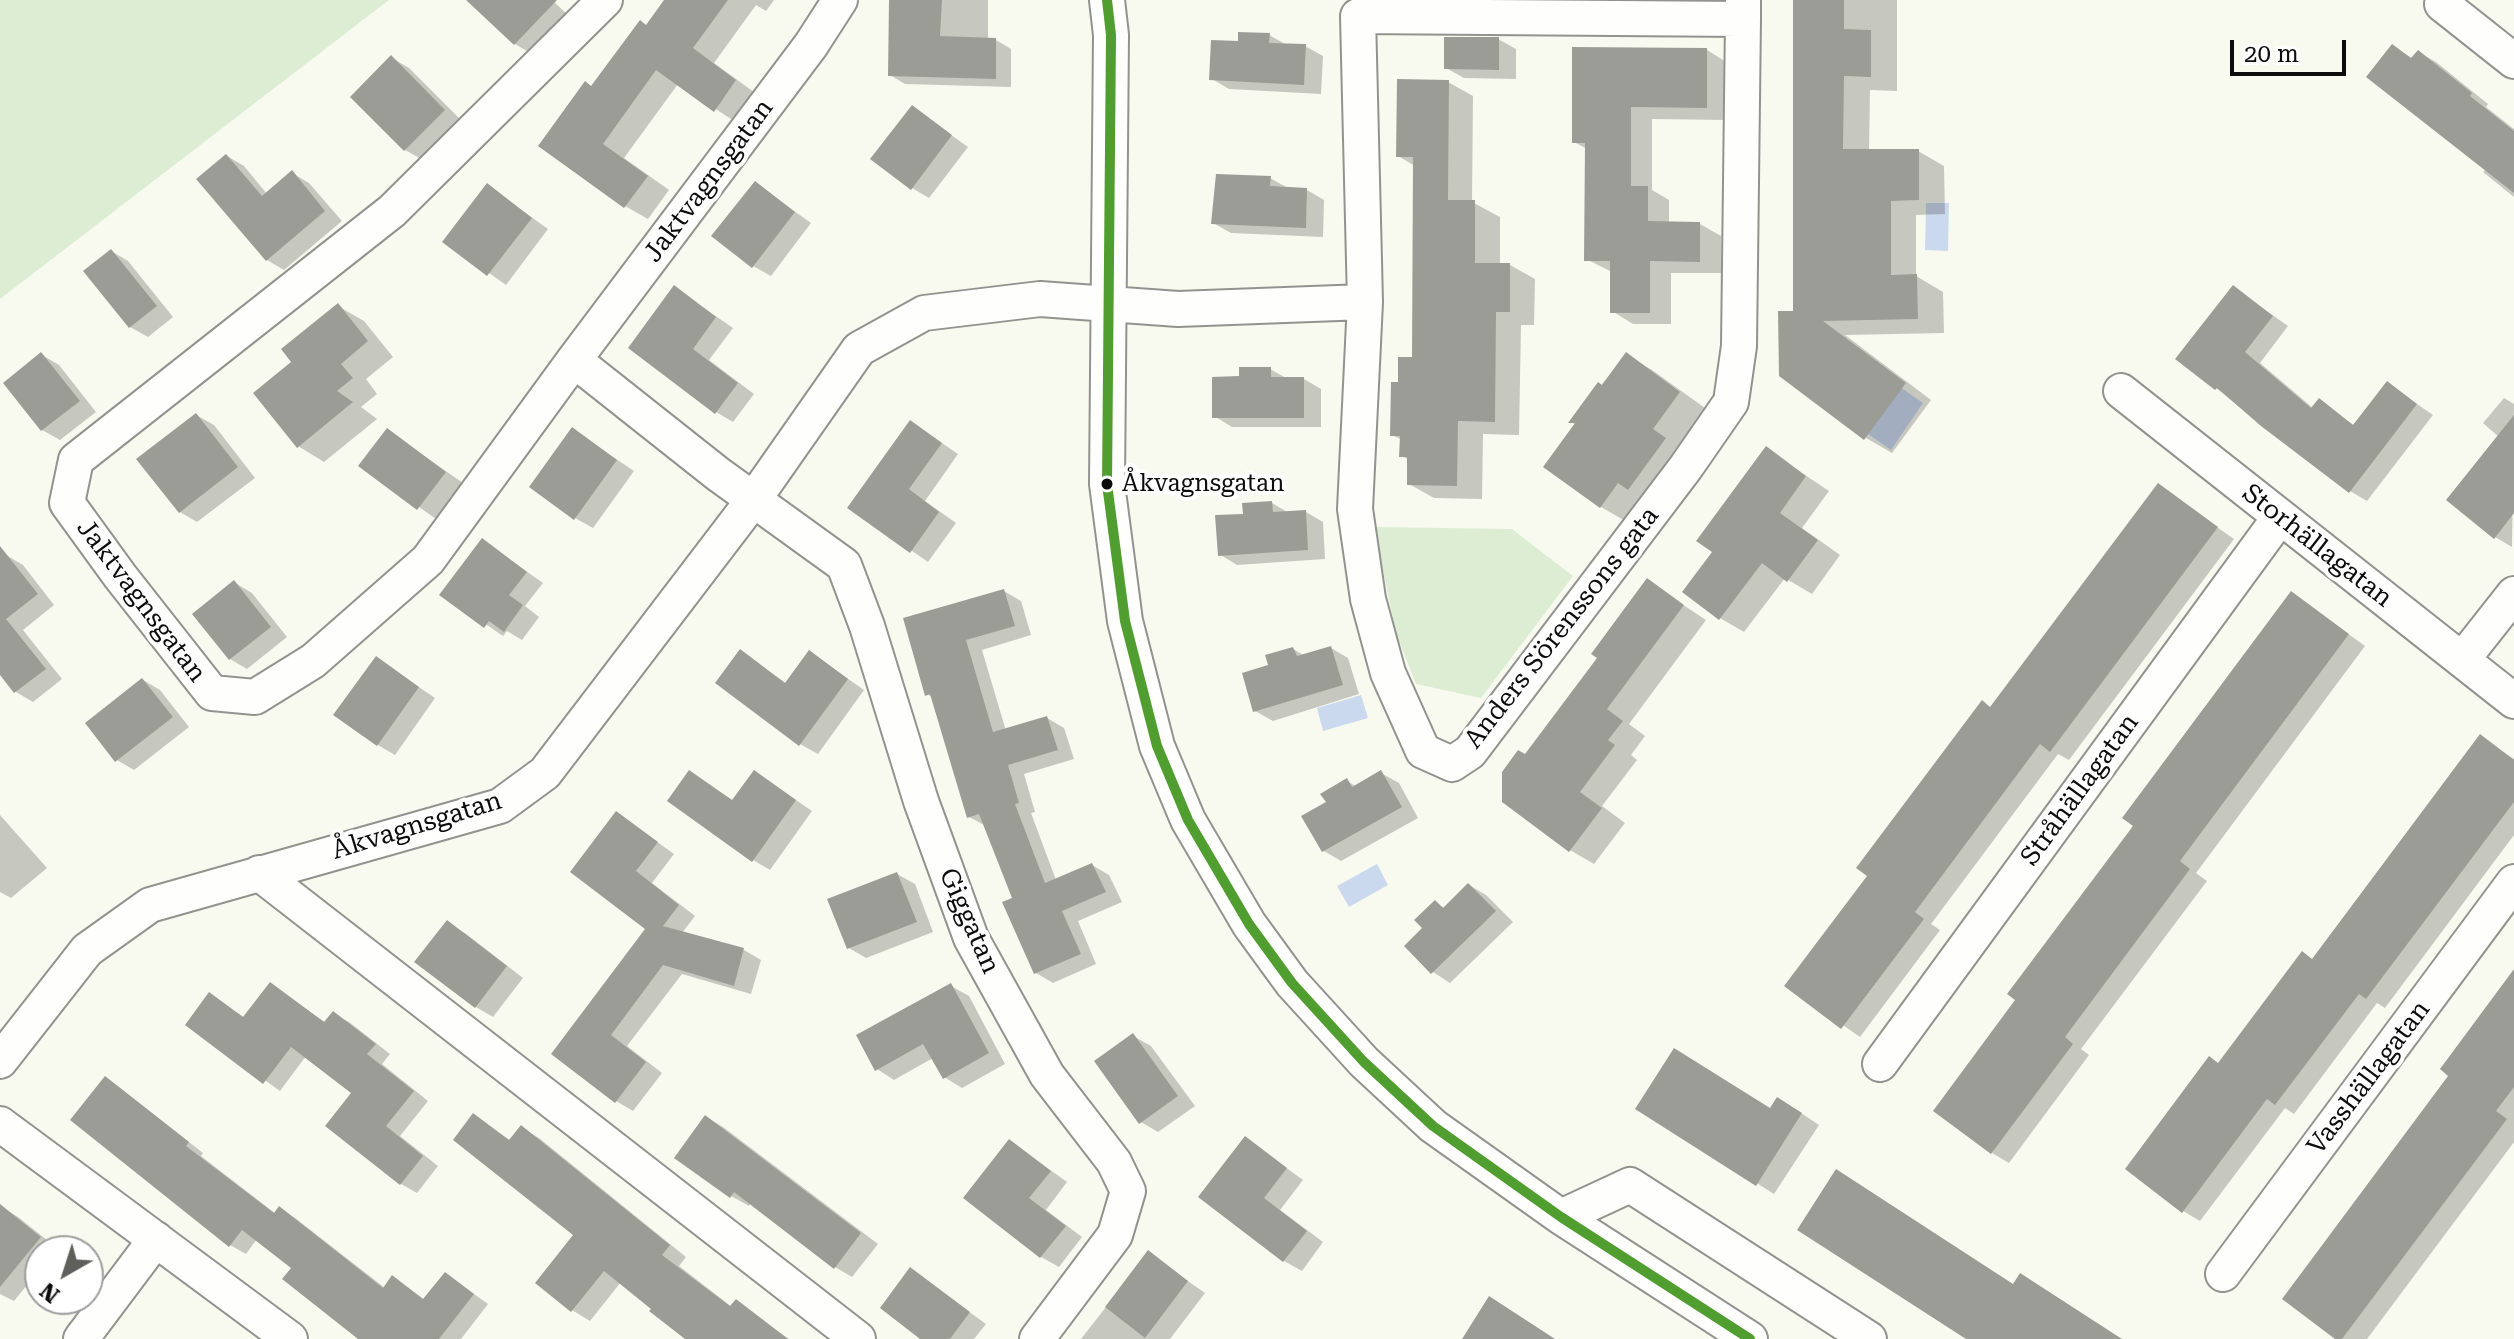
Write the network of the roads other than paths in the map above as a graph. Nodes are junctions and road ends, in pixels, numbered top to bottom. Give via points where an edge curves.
1 (605, 0) edge
2 (840, 0) edge
3 (1107, 0) edge
4 (2442, 4) dead end
5 (1743, 10) edge
6 (2514, 61) edge
7 (1365, 302) junction
8 (1109, 304) junction
9 (574, 360) junction
10 (2121, 391) dead end
11 (754, 499) junction
12 (2280, 517) junction
13 (2514, 594) edge
14 (2462, 660) junction
15 (2514, 701) edge
16 (259, 873) junction
17 (2514, 882) edge
18 (0, 1061) edge
19 (1880, 1064) dead end
20 (0, 1124) edge
21 (1561, 1217) junction
22 (156, 1239) junction
23 (2223, 1274) dead end
24 (81, 1339) edge
25 (290, 1339) edge
26 (858, 1339) edge
27 (1037, 1339) edge
28 (1750, 1339) edge
29 (1869, 1339) edge

1 - 9 street, Jaktvagnsgatan via 392,211 76,460 67,503 212,693 255,697 313,661 428,560
2 - 9 street, Jaktvagnsgatan
3 - 8 street
4 - 6 street
5 - 7 street, Anders Sörenssons gata via 1358,16
5 - 7 street, Anders Sörenssons gata via 1739,346 1731,402 1470,752 1452,764 1423,751 1388,673 1368,599 1355,509
7 - 8 street via 1178,309
8 - 11 street, Åkvagnsgatan via 1040,299 924,313 885,334 859,349
8 - 21 street via 1107,484 1125,621 1157,746 1188,820 1249,924 1292,983 1364,1062 1442,1134
9 - 11 street
10 - 12 street, Storhällagatan
11 - 16 street, Åkvagnsgatan via 545,773 500,806
11 - 27 street, Giggatan via 844,565 971,938 1047,1075 1114,1162 1128,1191 1115,1235
12 - 14 street, Storhällagatan
12 - 19 street, Stråhällagatan
13 - 14 street
14 - 15 street, Storhällagatan
16 - 18 street, Åkvagnsgatan via 150,905 87,950
16 - 26 street
17 - 23 street, Vasshällagatan
20 - 22 street
21 - 28 street
21 - 29 street via 1630,1185
22 - 24 street
22 - 25 street

